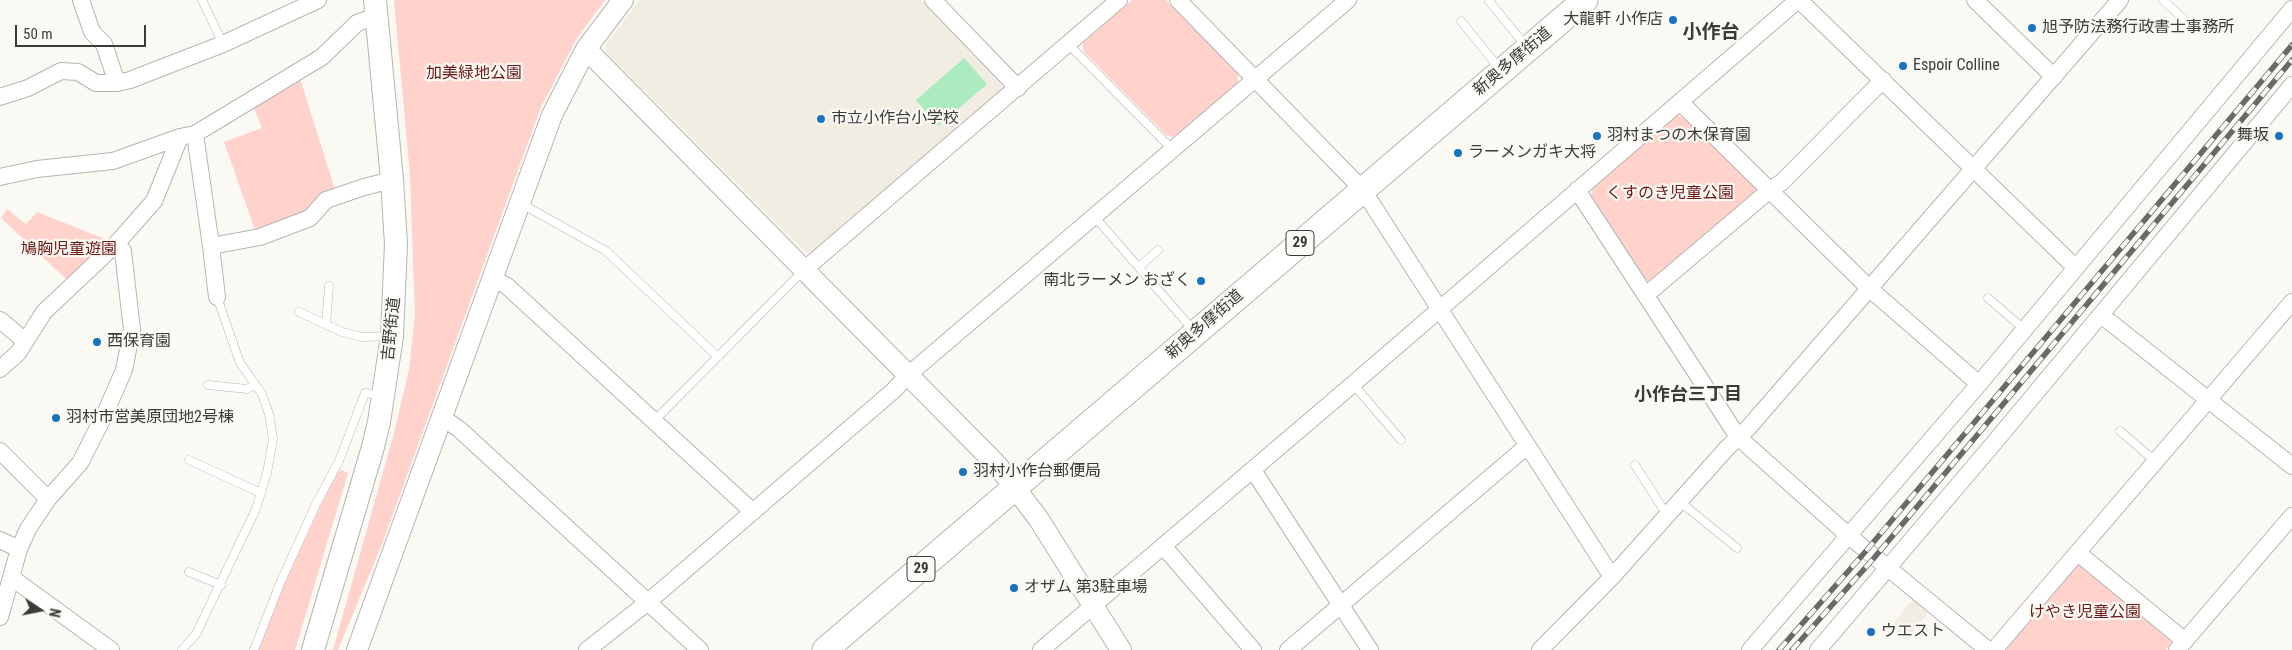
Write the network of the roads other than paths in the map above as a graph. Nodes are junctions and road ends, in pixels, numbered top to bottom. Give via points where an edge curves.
1 (80, 0) edge
2 (202, 0) edge
3 (318, 0) edge
4 (623, 0) edge
5 (933, 0) edge
6 (1119, 0) edge
7 (1178, 0) edge
8 (1348, 0) edge
9 (1585, 0) edge
10 (1798, 0) edge
11 (1975, 0) edge
12 (2120, 0) edge
13 (2163, 0) edge
14 (1489, 1) edge
15 (375, 8) edge
16 (2292, 9) edge
17 (1460, 21) dead end
18 (2190, 24) dead end
19 (224, 44) junction
20 (1068, 44) junction
21 (586, 48) junction
22 (1528, 49) junction
23 (1502, 71) junction
24 (2054, 77) junction
25 (1254, 79) junction
26 (1883, 80) junction
27 (117, 83) junction
28 (2292, 85) edge
29 (1018, 88) junction
30 (0, 97) edge
31 (1680, 102) junction
32 (187, 136) junction
33 (1173, 150) junction
34 (1974, 170) junction
35 (0, 177) edge
36 (392, 180) junction
37 (1363, 190) junction
38 (1577, 190) junction
39 (1770, 190) junction
40 (519, 203) junction
41 (1094, 216) junction
42 (117, 243) junction
43 (212, 246) junction
44 (1158, 250) dead end
45 (1138, 267) junction
46 (2076, 268) junction
47 (805, 269) junction
48 (492, 278) junction
49 (329, 286) dead end
50 (1870, 289) junction
51 (1646, 295) junction
52 (217, 297) joint
53 (1988, 298) dead end
54 (2292, 302) edge
55 (1439, 309) junction
56 (299, 312) dead end
57 (2101, 314) junction
58 (0, 320) edge
59 (326, 325) junction
60 (2024, 329) junction
61 (1195, 333) junction
62 (392, 336) junction
63 (25, 341) junction
64 (718, 357) junction
65 (0, 369) edge
66 (908, 375) junction
67 (255, 384) junction
68 (1354, 384) junction
69 (1979, 384) junction
70 (208, 385) dead end
71 (383, 396) junction
72 (2209, 399) junction
73 (440, 416) junction
74 (654, 421) junction
75 (2120, 430) dead end
76 (1738, 437) junction
77 (1401, 440) dead end
78 (1527, 446) junction
79 (0, 451) edge
80 (189, 460) dead end
81 (2156, 462) junction
82 (1635, 465) dead end
83 (2292, 466) edge
84 (1253, 470) junction
85 (1017, 488) junction
86 (261, 493) junction
87 (48, 499) junction
88 (1679, 501) junction
89 (753, 512) junction
90 (1667, 515) junction
91 (2292, 516) edge
92 (1849, 536) junction
93 (0, 540) edge
94 (1164, 547) junction
95 (1737, 548) dead end
96 (19, 549) junction
97 (2078, 553) junction
98 (1887, 569) junction
99 (188, 572) dead end
100 (1612, 577) junction
101 (12, 578) junction
102 (221, 585) junction
103 (648, 602) junction
104 (1092, 605) junction
105 (1341, 606) junction
106 (0, 617) edge
107 (2181, 645) edge
108 (111, 650) edge
109 (182, 650) edge
110 (254, 650) edge
111 (313, 650) edge
112 (357, 650) edge
113 (587, 650) edge
114 (700, 650) edge
115 (825, 650) edge
116 (1040, 650) edge
117 (1121, 650) edge
118 (1253, 650) edge
119 (1288, 650) edge
120 (1370, 650) edge
121 (1540, 650) edge
122 (1750, 650) edge
123 (1818, 650) edge
124 (1988, 650) edge
125 (1994, 650) edge

1 - 27 street via 92,32 104,44
2 - 19 lane
3 - 19 street
4 - 21 street
5 - 29 street
6 - 20 street
7 - 25 street
8 - 25 street
9 - 22 main road, 新奥多摩街道 / 29
10 - 26 street
10 - 31 street
11 - 24 street
12 - 24 street
13 - 18 lane
14 - 22 lane
15 - 32 street via 322,57
15 - 36 main road, 吉野街道
16 - 46 street
17 - 23 lane
19 - 27 street
20 - 29 street
20 - 33 lane
21 - 40 street via 552,115
21 - 47 street
22 - 23 main road, 新奥多摩街道 / 29
23 - 37 main road, 新奥多摩街道 / 29
24 - 34 street
25 - 33 street
25 - 37 street
26 - 34 street
26 - 39 street via 1782,182
27 - 30 street via 96,83 78,72 61,71 28,88
28 - 57 street
29 - 47 street
31 - 38 street
31 - 39 street
32 - 35 street via 113,161 37,169
32 - 42 street via 154,201
32 - 43 street
33 - 41 street
34 - 46 street
34 - 50 street
36 - 43 street via 326,200 310,218 260,237
36 - 62 main road, 吉野街道 via 396,254
37 - 55 street
37 - 61 main road, 新奥多摩街道 / 29
38 - 51 street
38 - 55 street
39 - 50 street
39 - 51 street
40 - 48 street
40 - 64 lane via 606,250
41 - 45 lane
41 - 66 street
42 - 63 street via 44,312
42 - 87 street via 123,251 132,330 124,370 80,463
43 - 52 street
44 - 45 lane
45 - 61 lane
46 - 60 street
47 - 64 lane
47 - 66 street
48 - 73 street
48 - 74 street via 507,286
49 - 59 lane
50 - 69 street
50 - 76 street
51 - 76 street
52 - 67 lane via 240,363
53 - 60 lane
54 - 72 street
55 - 68 street
55 - 78 street
56 - 59 lane
57 - 72 street
57 - 98 street
58 - 63 street
59 - 62 lane via 362,337
60 - 69 street
61 - 85 main road, 新奥多摩街道 / 29
62 - 71 main road, 吉野街道
63 - 65 street via 18,353
64 - 74 lane
66 - 85 street
66 - 89 street
67 - 70 lane via 247,389
67 - 86 lane via 269,414 273,439
68 - 77 lane
68 - 84 street
69 - 92 street
71 - 110 lane via 365,393 339,461 281,581
71 - 111 main road, 吉野街道 via 373,447
72 - 81 street
72 - 83 street
73 - 103 street via 459,429
73 - 112 street
74 - 89 street
75 - 81 lane
76 - 88 street
76 - 92 street
78 - 100 street
78 - 105 street
79 - 87 street
80 - 86 lane
81 - 97 street
82 - 90 lane
84 - 94 street
84 - 105 street
85 - 104 street
85 - 115 main road, 新奥多摩街道 / 29
86 - 102 lane
87 - 96 street
88 - 90 street
88 - 95 lane
89 - 103 street
90 - 100 street
91 - 107 street
92 - 98 street
92 - 122 street
93 - 96 street
94 - 104 street
94 - 118 street
96 - 101 street
97 - 107 street
97 - 125 street
98 - 123 street
98 - 124 street
99 - 102 lane
100 - 121 street
101 - 106 street
101 - 108 street
102 - 109 lane via 196,634
103 - 113 street
103 - 114 street
104 - 116 street
104 - 117 street
105 - 119 street
105 - 120 street

